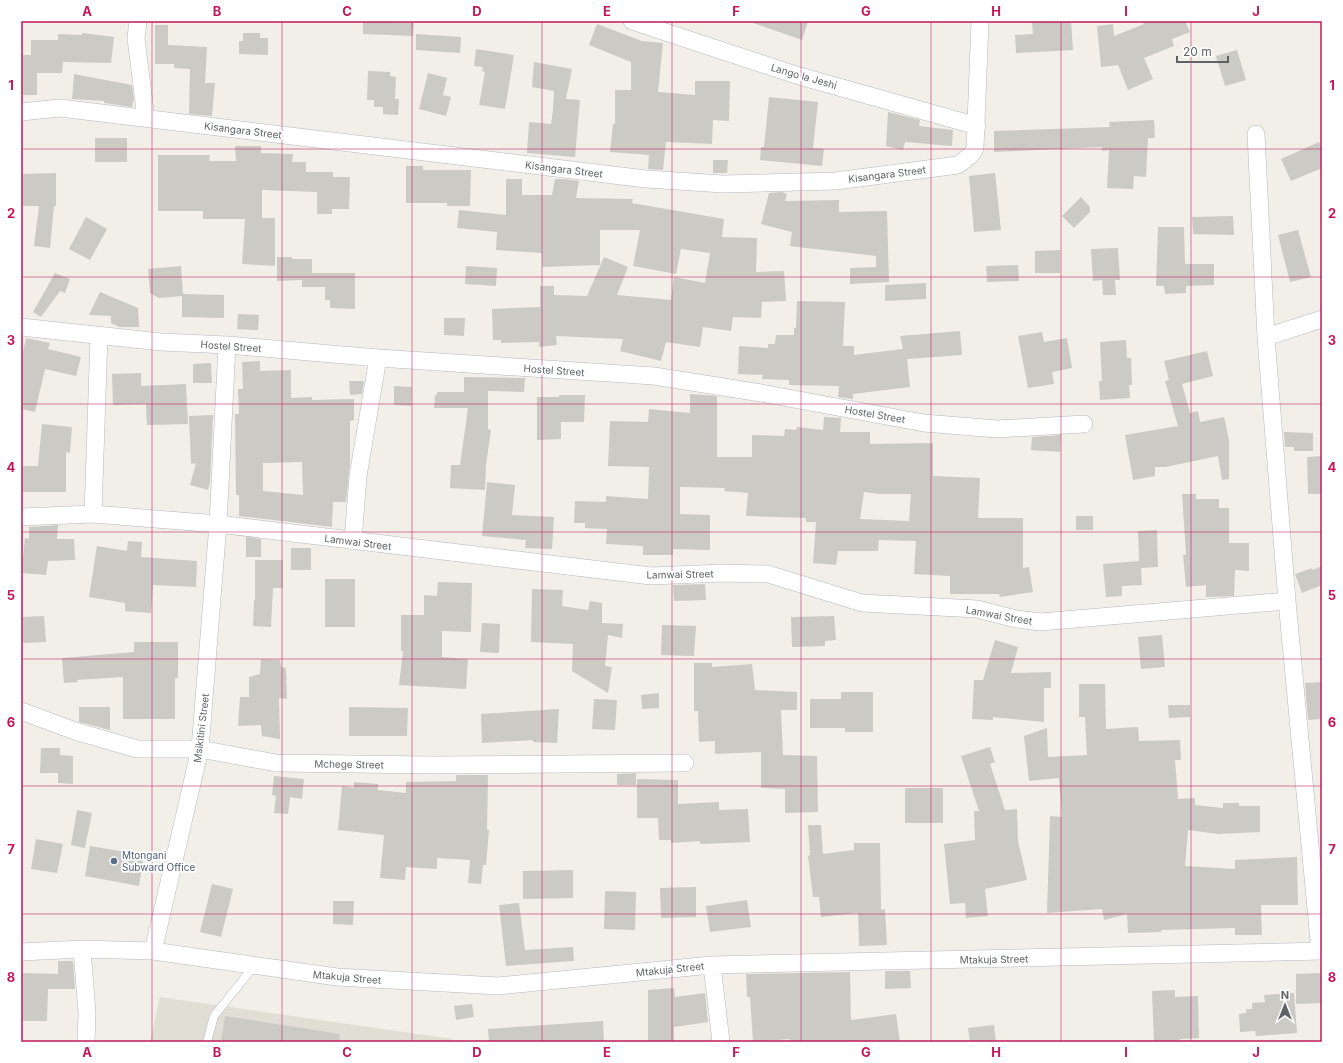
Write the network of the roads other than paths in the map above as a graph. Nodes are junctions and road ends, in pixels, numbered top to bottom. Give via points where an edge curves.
1 (138, 21) edge
2 (632, 21) edge
3 (980, 21) edge
4 (21, 112) edge
5 (146, 118) junction
6 (977, 126) junction
7 (1256, 134) dead end
8 (1322, 319) edge
9 (21, 327) edge
10 (99, 336) junction
11 (1266, 337) junction
12 (227, 345) junction
13 (378, 358) junction
14 (1084, 424) dead end
15 (93, 514) junction
16 (21, 517) edge
17 (218, 524) junction
18 (353, 541) junction
19 (1287, 601) junction
20 (21, 711) edge
21 (200, 749) junction
22 (685, 763) dead end
23 (82, 949) junction
24 (153, 951) junction
25 (1321, 951) edge
26 (21, 952) edge
27 (712, 965) junction
28 (254, 966) junction
29 (86, 1042) edge
30 (206, 1042) edge
31 (721, 1042) edge

1 - 5 street via 136,38
2 - 6 street, Lango la Jeshi via 796,75
3 - 6 street, Kisangara Street
4 - 5 street, Kisangara Street via 60,108
5 - 6 street, Kisangara Street via 646,179 723,184 836,181 958,165 971,155 975,148
7 - 11 street
8 - 11 street
9 - 10 street, Hostel Street
10 - 12 street, Hostel Street
10 - 15 street
11 - 19 street
12 - 13 street, Hostel Street
12 - 17 street, Msikitini Street
13 - 14 street, Hostel Street via 654,376 924,423 997,428
13 - 18 street via 358,476
15 - 16 street, Lamwai Street
15 - 17 street, Lamwai Street
17 - 18 street, Lamwai Street
17 - 21 street, Msikitini Street
18 - 19 street, Lamwai Street via 651,576 768,574 862,603 977,609 1040,622
19 - 25 street
20 - 21 street, Mchege Street via 75,731 137,749
21 - 22 street, Mchege Street via 276,763 432,766
21 - 24 street, Msikitini Street
23 - 24 street, Mtakuja Street
23 - 26 street, Mtakuja Street
23 - 29 street via 87,1013
24 - 28 street, Mtakuja Street
25 - 27 street, Mtakuja Street
27 - 28 street, Mtakuja Street via 498,986 337,978
27 - 31 street
28 - 30 lane via 214,1016

